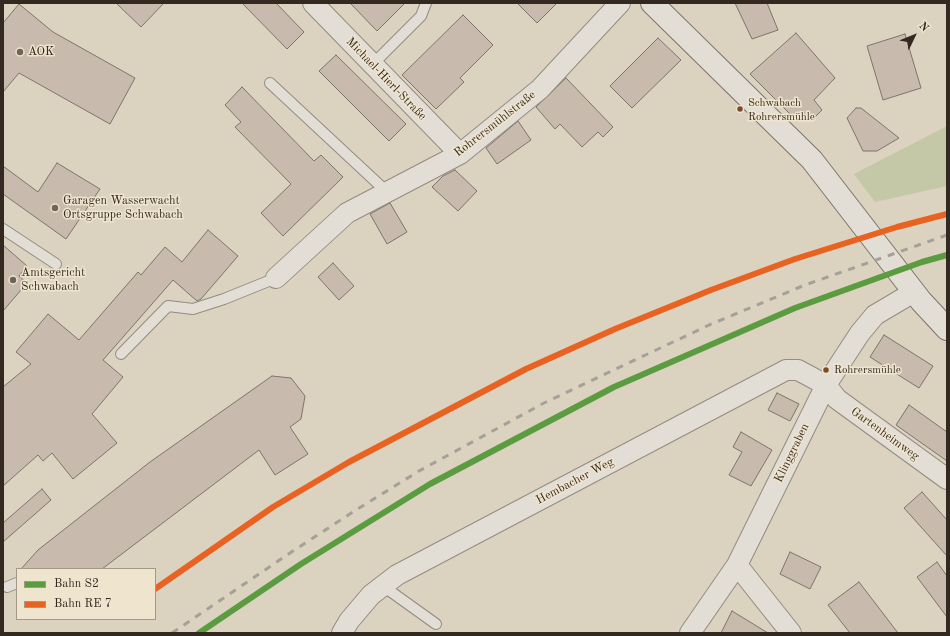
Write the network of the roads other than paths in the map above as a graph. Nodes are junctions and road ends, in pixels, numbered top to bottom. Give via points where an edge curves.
1 (313, 3) edge
2 (426, 3) edge
3 (620, 3) edge
4 (652, 3) edge
5 (372, 65) junction
6 (270, 83) dead end
7 (460, 154) junction
8 (387, 192) junction
9 (3, 229) edge
10 (56, 264) dead end
11 (276, 278) joint
12 (914, 292) junction
13 (947, 329) edge
14 (121, 354) dead end
15 (826, 385) junction
16 (947, 479) edge
17 (737, 565) junction
18 (16, 583) edge
19 (382, 586) junction
20 (7, 587) dead end
21 (436, 624) dead end
22 (342, 633) edge
23 (690, 633) edge
24 (790, 633) edge

1 - 5 street, Michael-Hierl-Straße
2 - 5 lane via 421,16
3 - 7 street, Rohrersmühlstraße via 540,89
4 - 12 main road via 812,160
5 - 7 street, Michael-Hierl-Straße
6 - 8 lane
7 - 8 street, Rohrersmühlstraße
8 - 11 street, Rohrersmühlstraße via 347,213
9 - 10 lane
11 - 14 lane via 193,309 168,306
12 - 13 main road
12 - 15 street, Klinggraben via 875,315
15 - 16 street, Gartenheimweg via 837,399
15 - 17 street, Klinggraben
15 - 19 street, Hembacher Weg via 798,370 786,370 397,575
17 - 23 street, Klinggraben
17 - 24 street
18 - 20 lane
19 - 21 lane
19 - 22 street, Hembacher Weg via 353,616

